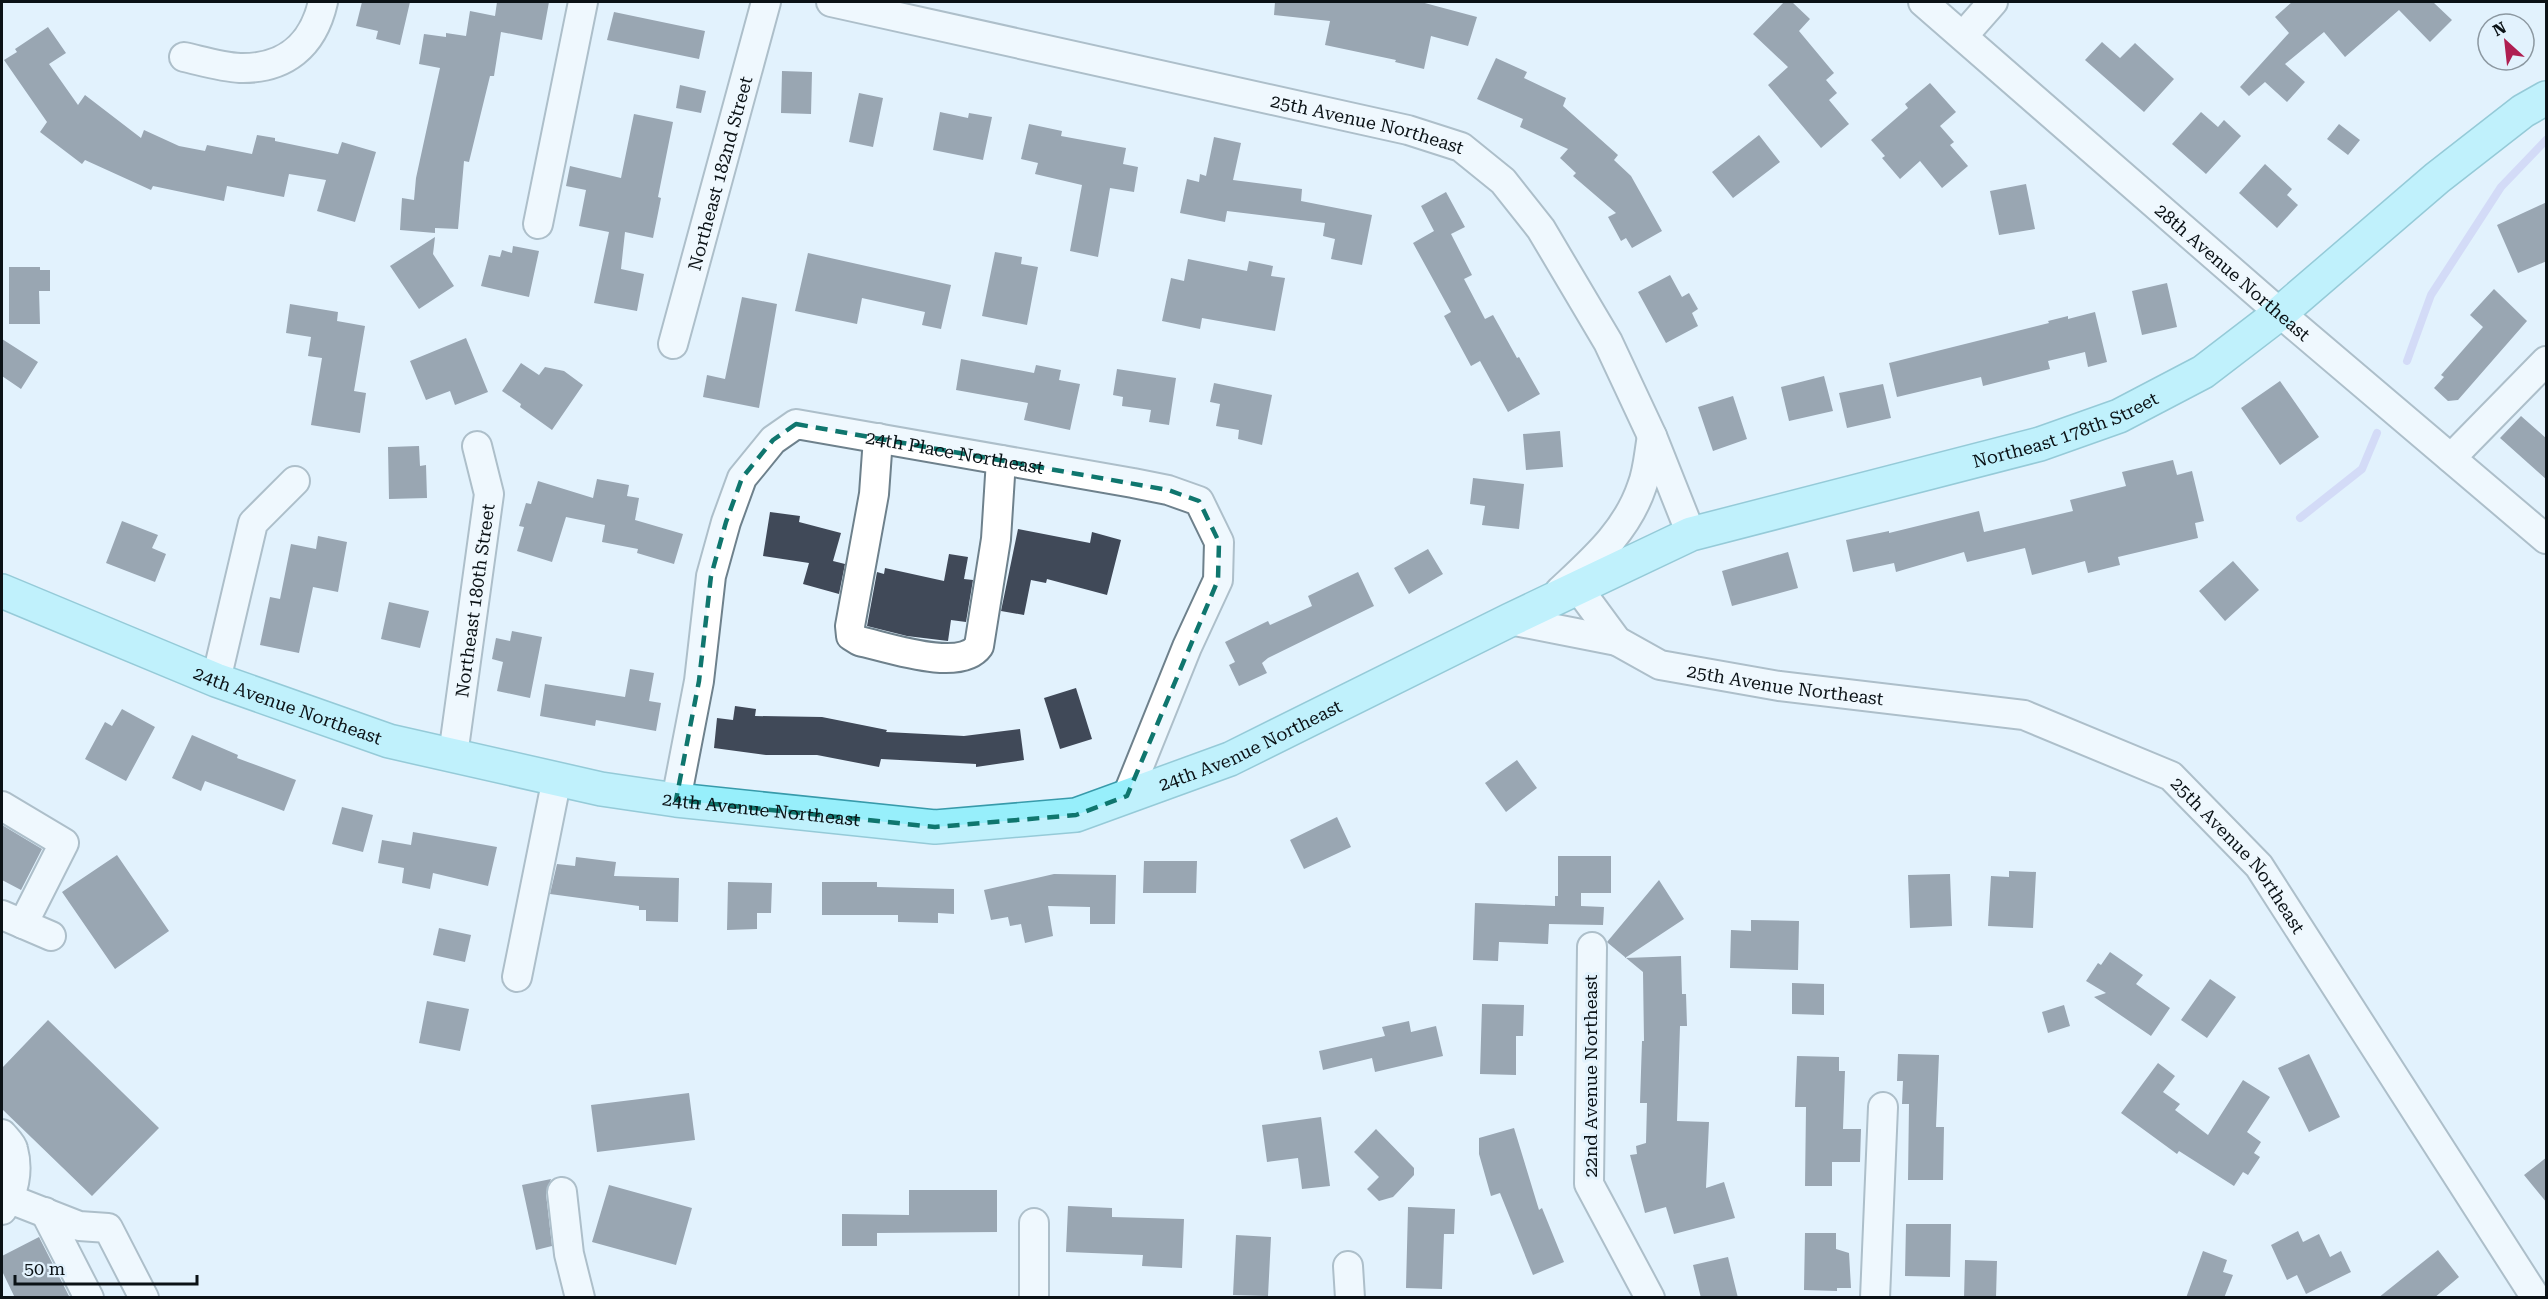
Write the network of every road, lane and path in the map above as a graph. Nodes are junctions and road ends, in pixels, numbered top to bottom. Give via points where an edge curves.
1 (322, 2) edge
2 (583, 2) edge
3 (766, 2) edge
4 (831, 2) edge
5 (1923, 2) edge
6 (1993, 2) edge
7 (1963, 36) junction
8 (184, 57) dead end
9 (2547, 98) edge
10 (538, 224) dead end
11 (2280, 313) junction
12 (673, 344) dead end
13 (2547, 361) edge
14 (1652, 436) junction
15 (878, 438) junction
16 (477, 446) dead end
17 (2451, 458) junction
18 (1001, 460) junction
19 (295, 481) dead end
20 (1690, 534) junction
21 (2547, 539) edge
22 (1578, 588) junction
23 (2, 591) edge
24 (1547, 603) junction
25 (1510, 620) junction
26 (1617, 641) junction
27 (216, 680) junction
28 (453, 755) junction
29 (557, 778) junction
30 (1127, 796) junction
31 (676, 800) junction
32 (2, 806) edge
33 (12, 919) edge
34 (51, 936) dead end
35 (1592, 947) dead end
36 (517, 976) dead end
37 (1883, 1107) dead end
38 (2, 1134) edge
39 (562, 1192) dead end
40 (6, 1205) edge
41 (45, 1212) junction
42 (1034, 1223) dead end
43 (1348, 1266) dead end
44 (89, 1298) edge
45 (144, 1298) edge
46 (580, 1298) edge
47 (1034, 1298) edge
48 (1350, 1298) edge
49 (1650, 1298) edge
50 (1875, 1298) edge
51 (2536, 1298) edge

1 - 8 street via 320,15 307,39 291,57 269,65 239,68
2 - 10 street
3 - 12 street, Northeast 182nd Street
4 - 14 street, 25th Avenue Northeast via 1408,130 1461,147 1503,181 1541,229 1608,342
5 - 7 street, 28th Avenue Northeast
6 - 7 street
7 - 11 street, 28th Avenue Northeast
9 - 11 main road, Northeast 178th Street via 2523,111 2437,178
11 - 17 street, 28th Avenue Northeast
11 - 20 main road, Northeast 178th Street via 2203,372 2119,416 2040,444
13 - 17 street
14 - 20 street, 25th Avenue Northeast
14 - 24 street via 1643,485 1626,523
15 - 18 street, 24th Place Northeast
15 - 18 street via 874,494 851,636 944,659 966,657 979,646 996,539
15 - 31 street, 24th Place Northeast via 796,424 773,440 742,478 711,576 699,681
16 - 28 street, Northeast 180th Street via 489,494
17 - 21 street, 28th Avenue Northeast
18 - 30 street, 24th Place Northeast via 1168,490 1199,501 1219,542 1218,580
19 - 27 street via 253,523
20 - 22 main road, Northeast 178th Street
22 - 24 main road, Northeast 178th Street
22 - 26 street, 25th Avenue Northeast
23 - 27 main road, 24th Avenue Northeast
24 - 25 main road, Northeast 178th Street
25 - 26 street, 25th Avenue Northeast
25 - 30 main road, 24th Avenue Northeast via 1230,759
26 - 51 street, 25th Avenue Northeast via 1660,665 1779,686 2024,715 2171,776 2259,866
27 - 28 main road, 24th Avenue Northeast via 389,741
28 - 29 main road, 24th Avenue Northeast
29 - 31 main road, 24th Avenue Northeast
29 - 36 street
30 - 31 main road, 24th Avenue Northeast via 1076,815 935,827
32 - 33 street via 64,843
33 - 34 street
35 - 49 street, 22nd Avenue Northeast via 1589,1184
37 - 50 street
38 - 40 street via 13,1148 16,1176
39 - 46 street via 569,1254
40 - 41 street
41 - 44 street
41 - 45 street via 79,1226 108,1228
42 - 47 street
43 - 48 street

